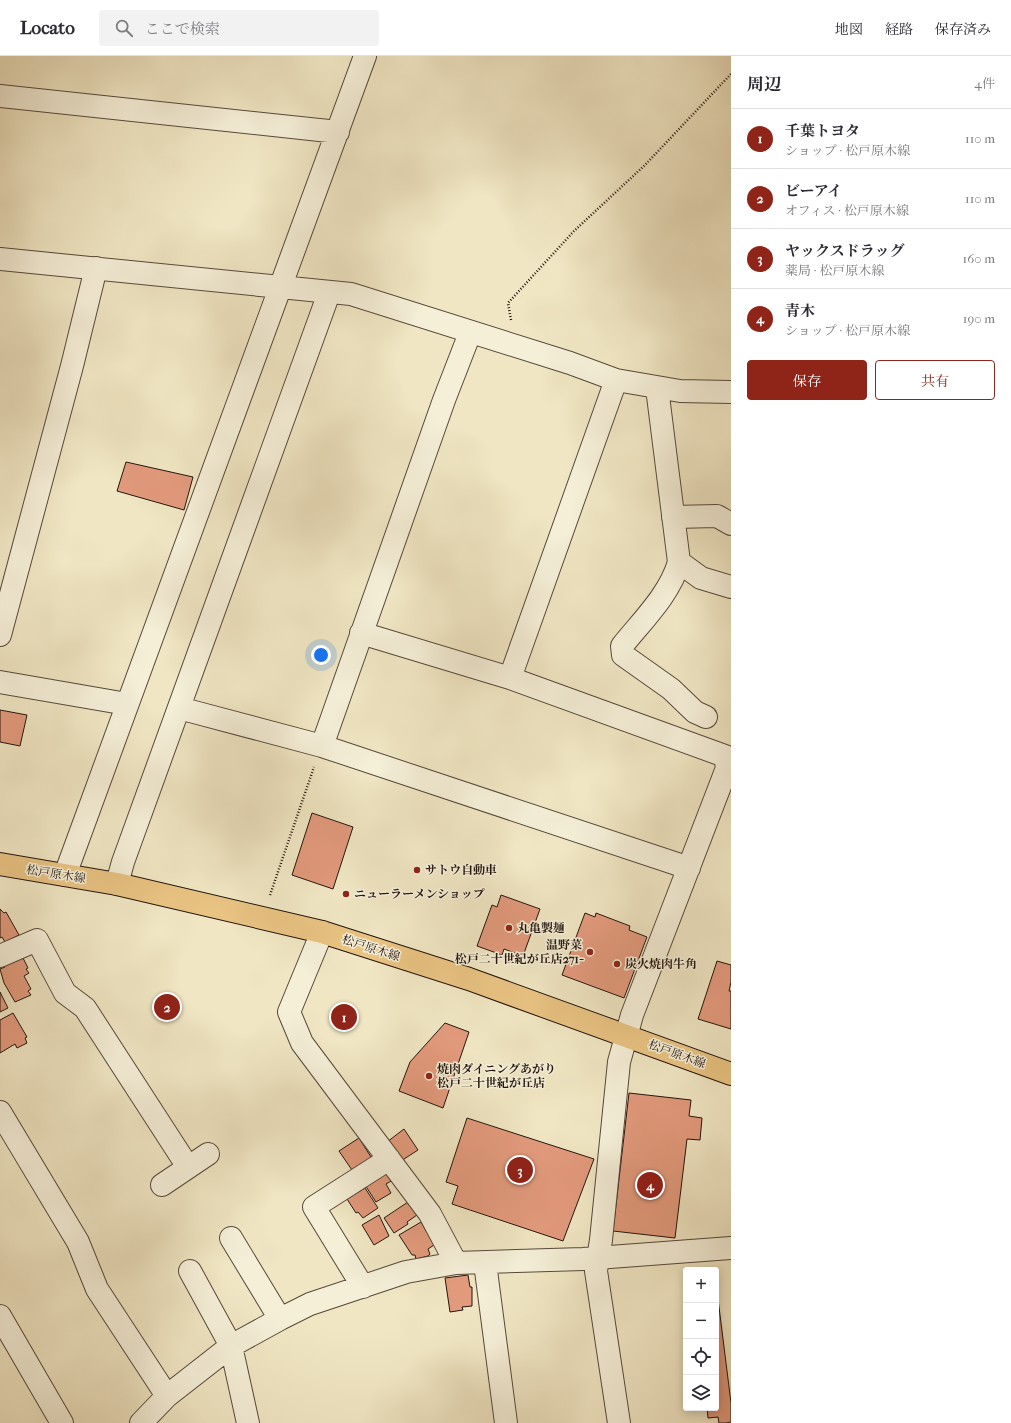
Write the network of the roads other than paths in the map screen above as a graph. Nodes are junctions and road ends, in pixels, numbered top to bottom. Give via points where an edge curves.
1 (365, 56) edge
2 (0, 96) edge
3 (338, 132) junction
4 (0, 259) edge
5 (96, 268) junction
6 (280, 288) junction
7 (329, 293) junction
8 (470, 333) junction
9 (616, 380) junction
10 (657, 388) junction
11 (731, 392) edge
12 (673, 516) junction
13 (731, 524) edge
14 (679, 562) junction
15 (731, 587) edge
16 (361, 633) junction
17 (0, 635) edge
18 (510, 678) junction
19 (0, 682) edge
20 (127, 704) junction
21 (179, 708) junction
22 (706, 717) dead end
23 (322, 746) junction
24 (0, 864) edge
25 (689, 868) junction
26 (65, 875) junction
27 (117, 884) junction
28 (322, 932) junction
29 (0, 956) edge
30 (627, 1036) junction
31 (731, 1074) edge
32 (0, 1112) edge
33 (208, 1154) dead end
34 (389, 1159) junction
35 (188, 1167) junction
36 (162, 1184) dead end
37 (231, 1238) dead end
38 (731, 1248) edge
39 (597, 1258) junction
40 (456, 1263) junction
41 (485, 1263) junction
42 (190, 1270) dead end
43 (363, 1287) junction
44 (0, 1316) edge
45 (280, 1319) junction
46 (231, 1346) junction
47 (167, 1396) junction
48 (142, 1422) edge
49 (62, 1423) edge
50 (248, 1423) edge
51 (506, 1423) edge
52 (620, 1423) edge

1 - 3 street
2 - 3 street
3 - 6 street
4 - 5 street
5 - 6 street
5 - 17 street
6 - 7 street
6 - 20 street
7 - 8 street via 351,294
7 - 21 street
8 - 9 street
8 - 16 street
9 - 10 street
9 - 18 street
10 - 11 street
10 - 12 street
12 - 13 street via 717,516
12 - 14 street
14 - 15 street via 700,578
14 - 22 street via 675,575 654,606 622,646 622,655 671,689 695,712
16 - 18 street
16 - 23 street
18 - 25 street via 725,756 727,768
19 - 20 street
20 - 26 street
21 - 23 street
21 - 27 street
23 - 25 street
24 - 26 main road, 松戸原木線
25 - 30 street via 632,1015
26 - 27 main road, 松戸原木線
27 - 28 main road, 松戸原木線
28 - 30 main road, 松戸原木線 via 469,979
28 - 34 street via 289,1012 302,1043
29 - 35 street via 37,940 65,993 85,1008
30 - 31 main road, 松戸原木線
30 - 39 street via 619,1062
32 - 47 street via 78,1242 97,1289
33 - 35 street
34 - 40 street via 430,1214
34 - 43 street via 314,1207
35 - 36 street
37 - 45 street
38 - 39 street
39 - 41 street
39 - 52 street via 596,1271
40 - 41 street
40 - 43 street via 406,1272
41 - 51 street
42 - 46 street
43 - 45 street via 310,1304
44 - 49 street
45 - 46 street
46 - 47 street
46 - 50 street
47 - 48 street

